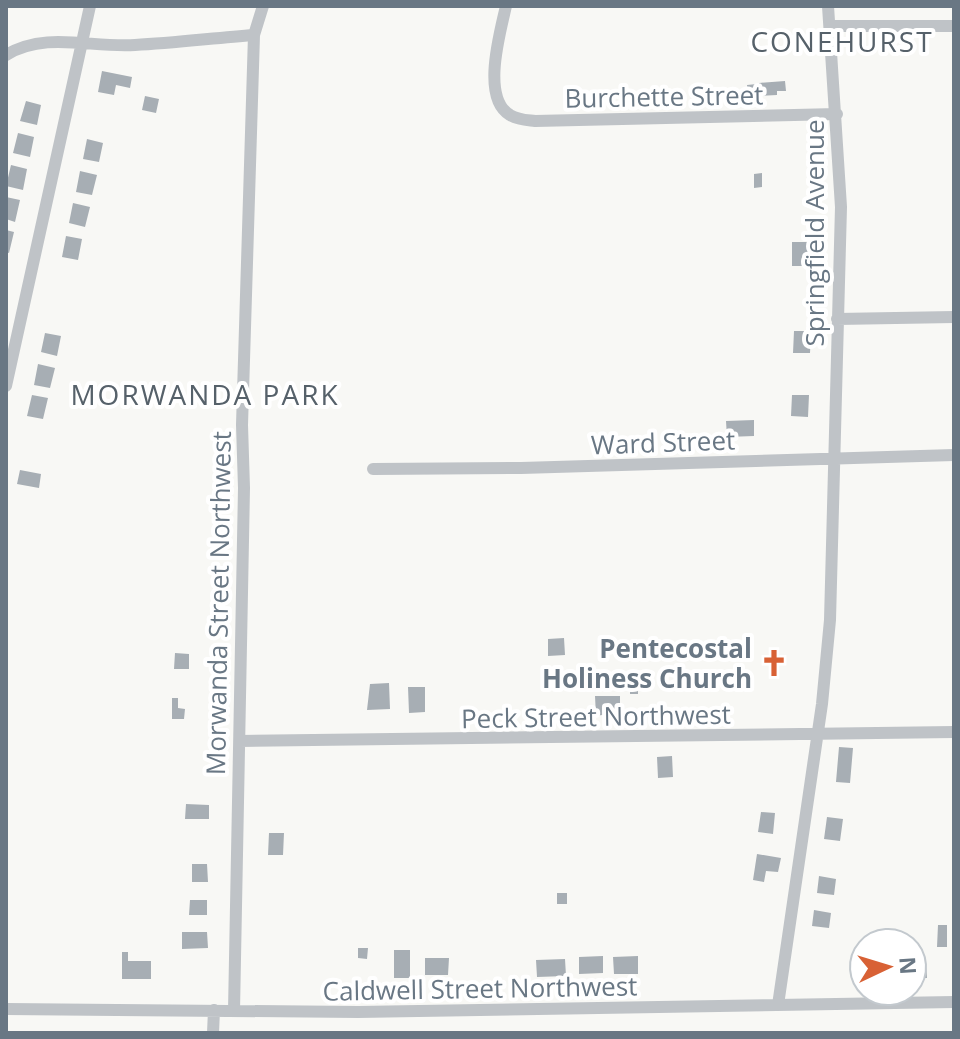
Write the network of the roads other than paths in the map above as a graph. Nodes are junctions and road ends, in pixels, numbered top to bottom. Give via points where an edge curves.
1 (90, 6) edge
2 (263, 6) edge
3 (506, 6) edge
4 (828, 6) edge
5 (830, 26) junction
6 (954, 26) edge
7 (254, 35) junction
8 (82, 44) junction
9 (6, 55) edge
10 (837, 114) junction
11 (954, 317) edge
12 (837, 319) junction
13 (6, 386) edge
14 (954, 455) edge
15 (834, 460) junction
16 (373, 469) dead end
17 (954, 732) edge
18 (818, 735) junction
19 (240, 741) junction
20 (954, 1002) edge
21 (778, 1005) junction
22 (6, 1009) edge
23 (214, 1010) junction
24 (234, 1011) junction
25 (213, 1033) edge

1 - 8 street
2 - 7 street, Morwanda Street Northwest
3 - 10 street, Burchette Street via 495,89 499,103 513,117 535,121
4 - 5 street, Springfield Avenue
5 - 6 street
5 - 10 street, Springfield Avenue
7 - 8 street
7 - 19 street, Morwanda Street Northwest via 242,425
8 - 9 street via 33,43
8 - 13 street
10 - 12 street, Springfield Avenue
11 - 12 street
12 - 15 street, Springfield Avenue
14 - 15 street, Ward Street
15 - 16 street, Ward Street
15 - 18 street, Springfield Avenue via 830,620
17 - 18 street, Peck Street Northwest
18 - 19 street, Peck Street Northwest
18 - 21 street, Springfield Avenue
19 - 24 street, Morwanda Street Northwest
20 - 21 street, Caldwell Street Northwest
21 - 24 street, Caldwell Street Northwest
22 - 23 street, Caldwell Street Northwest
23 - 24 street, Caldwell Street Northwest
23 - 25 street

